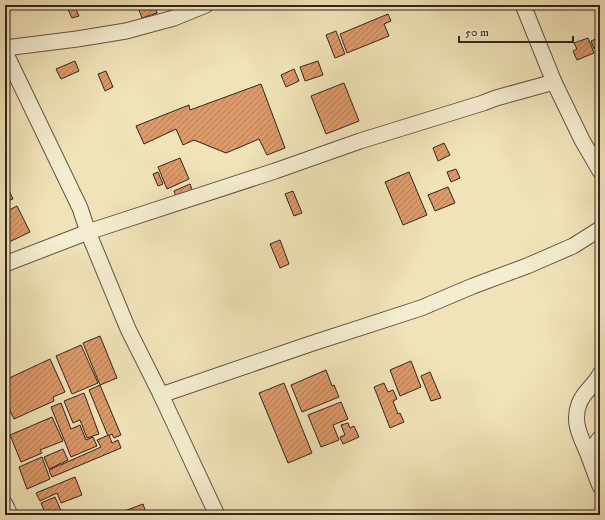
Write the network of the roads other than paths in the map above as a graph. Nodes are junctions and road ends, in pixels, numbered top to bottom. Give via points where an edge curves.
1 (206, 5) edge
2 (523, 5) edge
3 (5, 48) edge
4 (5, 52) edge
5 (554, 82) junction
6 (600, 171) edge
7 (600, 229) edge
8 (88, 232) junction
9 (5, 264) edge
10 (600, 374) edge
11 (161, 395) junction
12 (600, 438) edge
13 (588, 454) junction
14 (600, 486) edge
15 (5, 504) edge
16 (10, 515) edge
17 (217, 515) edge

1 - 3 street via 174,18 126,31
2 - 5 street
4 - 8 street via 80,208
5 - 6 street
5 - 8 street via 360,141
7 - 11 street via 573,246 421,308
8 - 9 street
8 - 11 street via 128,329
10 - 13 street via 579,403 576,416 577,429
11 - 17 street
12 - 13 street
13 - 14 street
15 - 16 street

